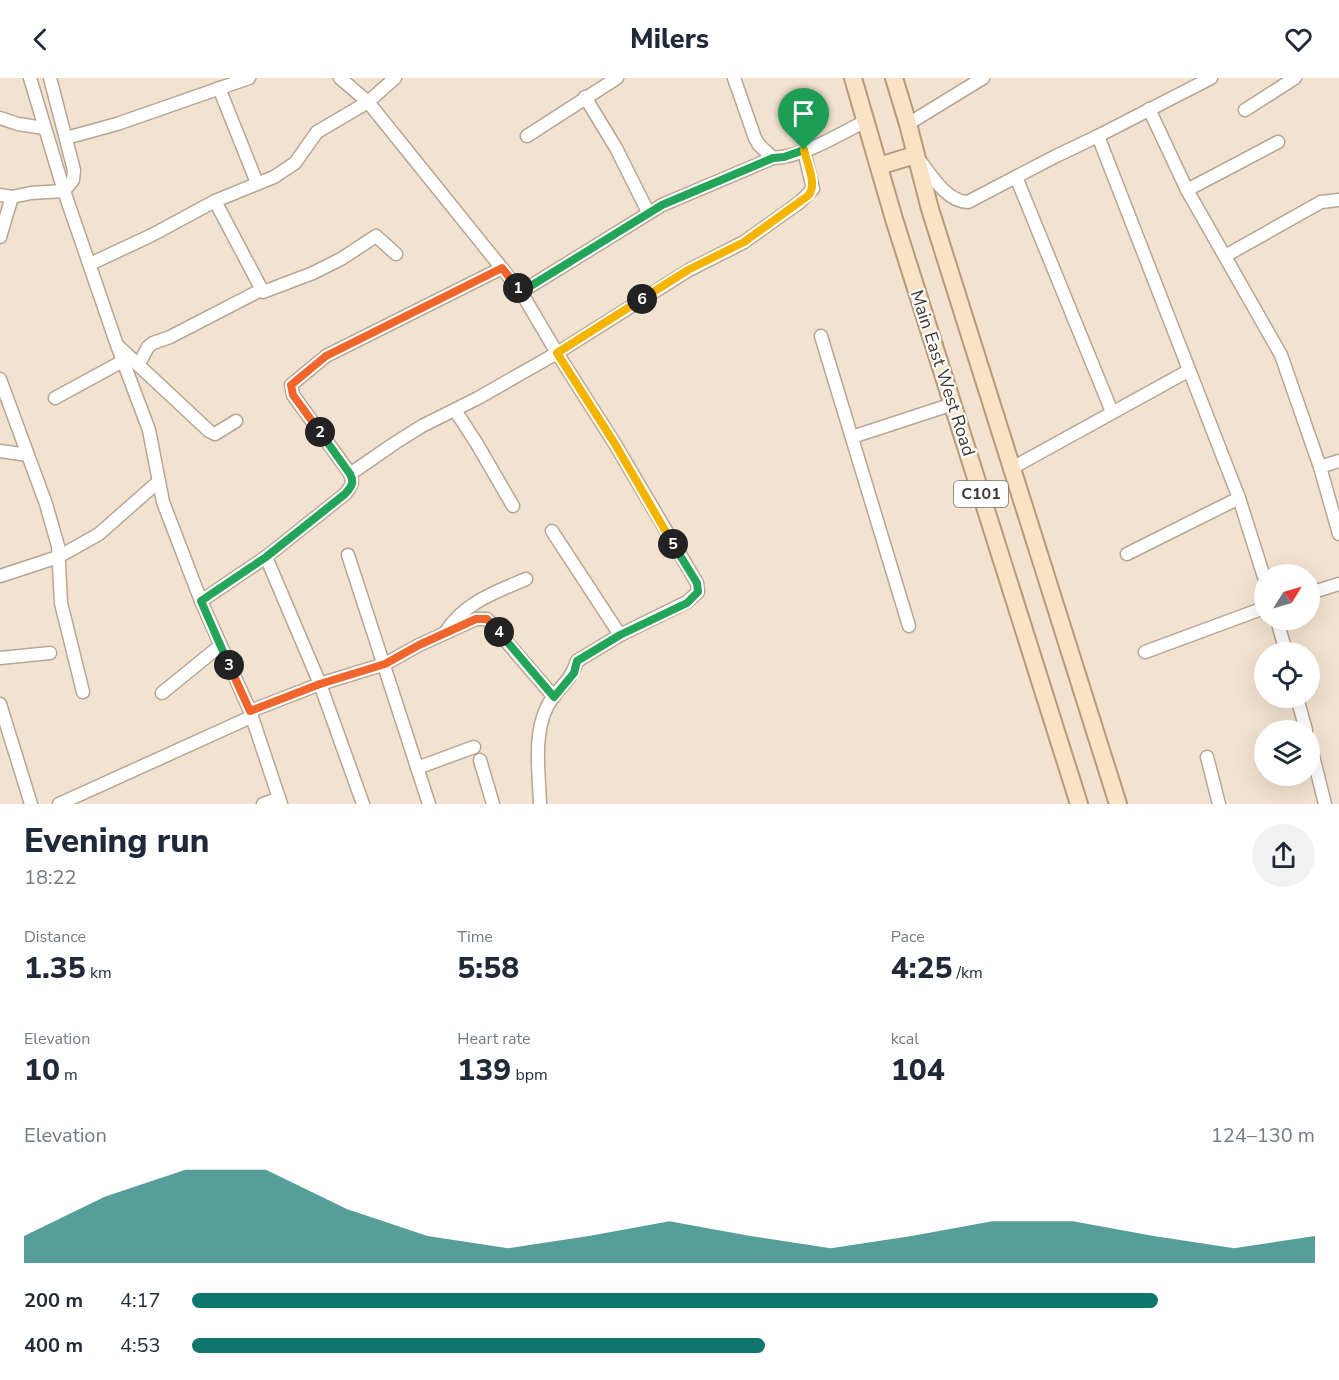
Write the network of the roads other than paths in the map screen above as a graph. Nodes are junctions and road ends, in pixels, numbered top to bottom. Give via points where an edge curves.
1 (30, 78) edge
2 (50, 78) edge
3 (249, 78) edge
4 (340, 78) edge
5 (395, 78) edge
6 (617, 78) edge
7 (734, 78) edge
8 (853, 78) edge
9 (894, 78) edge
10 (983, 78) edge
11 (1211, 78) edge
12 (1295, 78) edge
13 (219, 88) junction
14 (585, 98) junction
15 (368, 102) junction
16 (1149, 110) junction
17 (1245, 110) dead end
18 (0, 118) edge
19 (866, 121) junction
20 (908, 124) junction
21 (44, 128) junction
22 (527, 136) dead end
23 (1098, 136) junction
24 (66, 138) junction
25 (1278, 142) dead end
26 (804, 150) junction
27 (915, 156) junction
28 (773, 158) junction
29 (879, 166) junction
30 (1016, 177) junction
31 (257, 183) junction
32 (1187, 190) junction
33 (64, 191) junction
34 (6, 196) edge
35 (1339, 200) edge
36 (215, 201) junction
37 (648, 212) junction
38 (0, 237) edge
39 (396, 254) dead end
40 (1225, 256) junction
41 (90, 264) junction
42 (502, 268) junction
43 (261, 290) junction
44 (521, 292) junction
45 (821, 336) dead end
46 (117, 345) junction
47 (557, 353) junction
48 (123, 361) junction
49 (139, 364) junction
50 (1188, 371) junction
51 (0, 379) edge
52 (55, 398) dead end
53 (953, 404) junction
54 (455, 410) junction
55 (1112, 412) junction
56 (236, 421) dead end
57 (852, 437) junction
58 (0, 451) edge
59 (28, 455) junction
60 (1339, 460) edge
61 (1320, 467) junction
62 (1012, 468) junction
63 (350, 474) junction
64 (159, 481) junction
65 (1239, 498) junction
66 (513, 506) dead end
67 (552, 531) dead end
68 (1339, 534) edge
69 (1127, 554) dead end
70 (348, 555) dead end
71 (58, 557) junction
72 (266, 557) junction
73 (1260, 564) edge
74 (0, 576) edge
75 (526, 579) dead end
76 (1339, 584) edge
77 (1320, 590) edge
78 (201, 601) junction
79 (1254, 612) edge
80 (909, 626) dead end
81 (444, 634) junction
82 (620, 635) junction
83 (221, 645) junction
84 (1145, 652) dead end
85 (50, 653) dead end
86 (0, 658) edge
87 (385, 664) junction
88 (320, 684) junction
89 (83, 692) dead end
90 (162, 693) dead end
91 (554, 697) junction
92 (0, 704) edge
93 (251, 714) junction
94 (3, 725) edge
95 (474, 747) dead end
96 (1207, 757) dead end
97 (480, 760) dead end
98 (417, 768) junction
99 (1320, 784) edge
100 (280, 801) edge
101 (31, 804) edge
102 (59, 804) edge
103 (263, 804) edge
104 (363, 804) edge
105 (429, 804) edge
106 (493, 804) edge
107 (540, 804) edge
108 (1079, 804) edge
109 (1118, 804) edge
110 (1219, 804) edge
111 (1325, 804) edge

1 - 21 street
2 - 24 street
3 - 13 street
4 - 15 street
5 - 15 street
6 - 14 street
7 - 28 street via 755,138
8 - 19 main road, Main East West Road / C101
9 - 20 main road, Main East West Road / C101
10 - 20 street
11 - 16 street
12 - 17 street
13 - 24 street
13 - 31 street
14 - 22 street
14 - 37 street via 616,147
15 - 31 street via 317,132 295,163
15 - 42 street
16 - 23 street
16 - 32 street
18 - 21 street
19 - 26 street
19 - 29 main road, Main East West Road / C101
20 - 27 main road, Main East West Road / C101
21 - 33 street
23 - 30 street
23 - 50 street
24 - 33 street via 74,170
25 - 32 street
26 - 28 street
26 - 47 street via 813,182 809,195 744,242 688,270
27 - 29 main road
27 - 30 street via 935,181 960,202 968,202
27 - 62 main road, Main East West Road / C101
28 - 37 street
29 - 53 main road, Main East West Road / C101
30 - 55 street
31 - 36 street
32 - 40 street
33 - 34 street
33 - 41 street
34 - 38 street
35 - 40 street via 1321,202
36 - 41 street
36 - 43 street
37 - 44 street
39 - 43 street via 373,236 313,273 265,293
40 - 61 street via 1281,355
41 - 46 street
42 - 44 street
42 - 63 street via 326,356 291,385 293,395
43 - 49 street via 153,343
44 - 47 street
45 - 57 street
46 - 48 street
46 - 49 street
47 - 54 street
47 - 82 street via 697,583 698,592 687,603
48 - 52 street
48 - 64 street via 149,430
49 - 56 street via 209,431 215,434
50 - 55 street
50 - 65 street
51 - 59 street
53 - 57 street
53 - 108 main road, Main East West Road / C101
54 - 63 street via 395,443
54 - 66 street
55 - 62 street
57 - 80 street
58 - 59 street
59 - 71 street via 46,504
60 - 61 street
61 - 68 street
62 - 109 main road, Main East West Road / C101
63 - 72 street via 353,483 345,494
64 - 71 street via 99,534
64 - 78 street
65 - 69 street
65 - 73 street
67 - 82 street
70 - 87 street
71 - 74 street
71 - 89 street via 61,603
72 - 78 street
72 - 88 street
75 - 81 street via 468,607
76 - 77 street
78 - 83 street
79 - 84 street
81 - 87 street
81 - 91 street via 476,619 487,619
82 - 91 street via 577,661 574,673
83 - 90 street
83 - 93 street
85 - 86 street
87 - 88 street
87 - 98 street
88 - 93 street
88 - 104 street
91 - 107 street via 540,725
92 - 94 street
93 - 100 street
93 - 102 street
94 - 101 street
95 - 98 street
96 - 110 street
97 - 106 street
98 - 105 street
99 - 111 street
100 - 103 street

